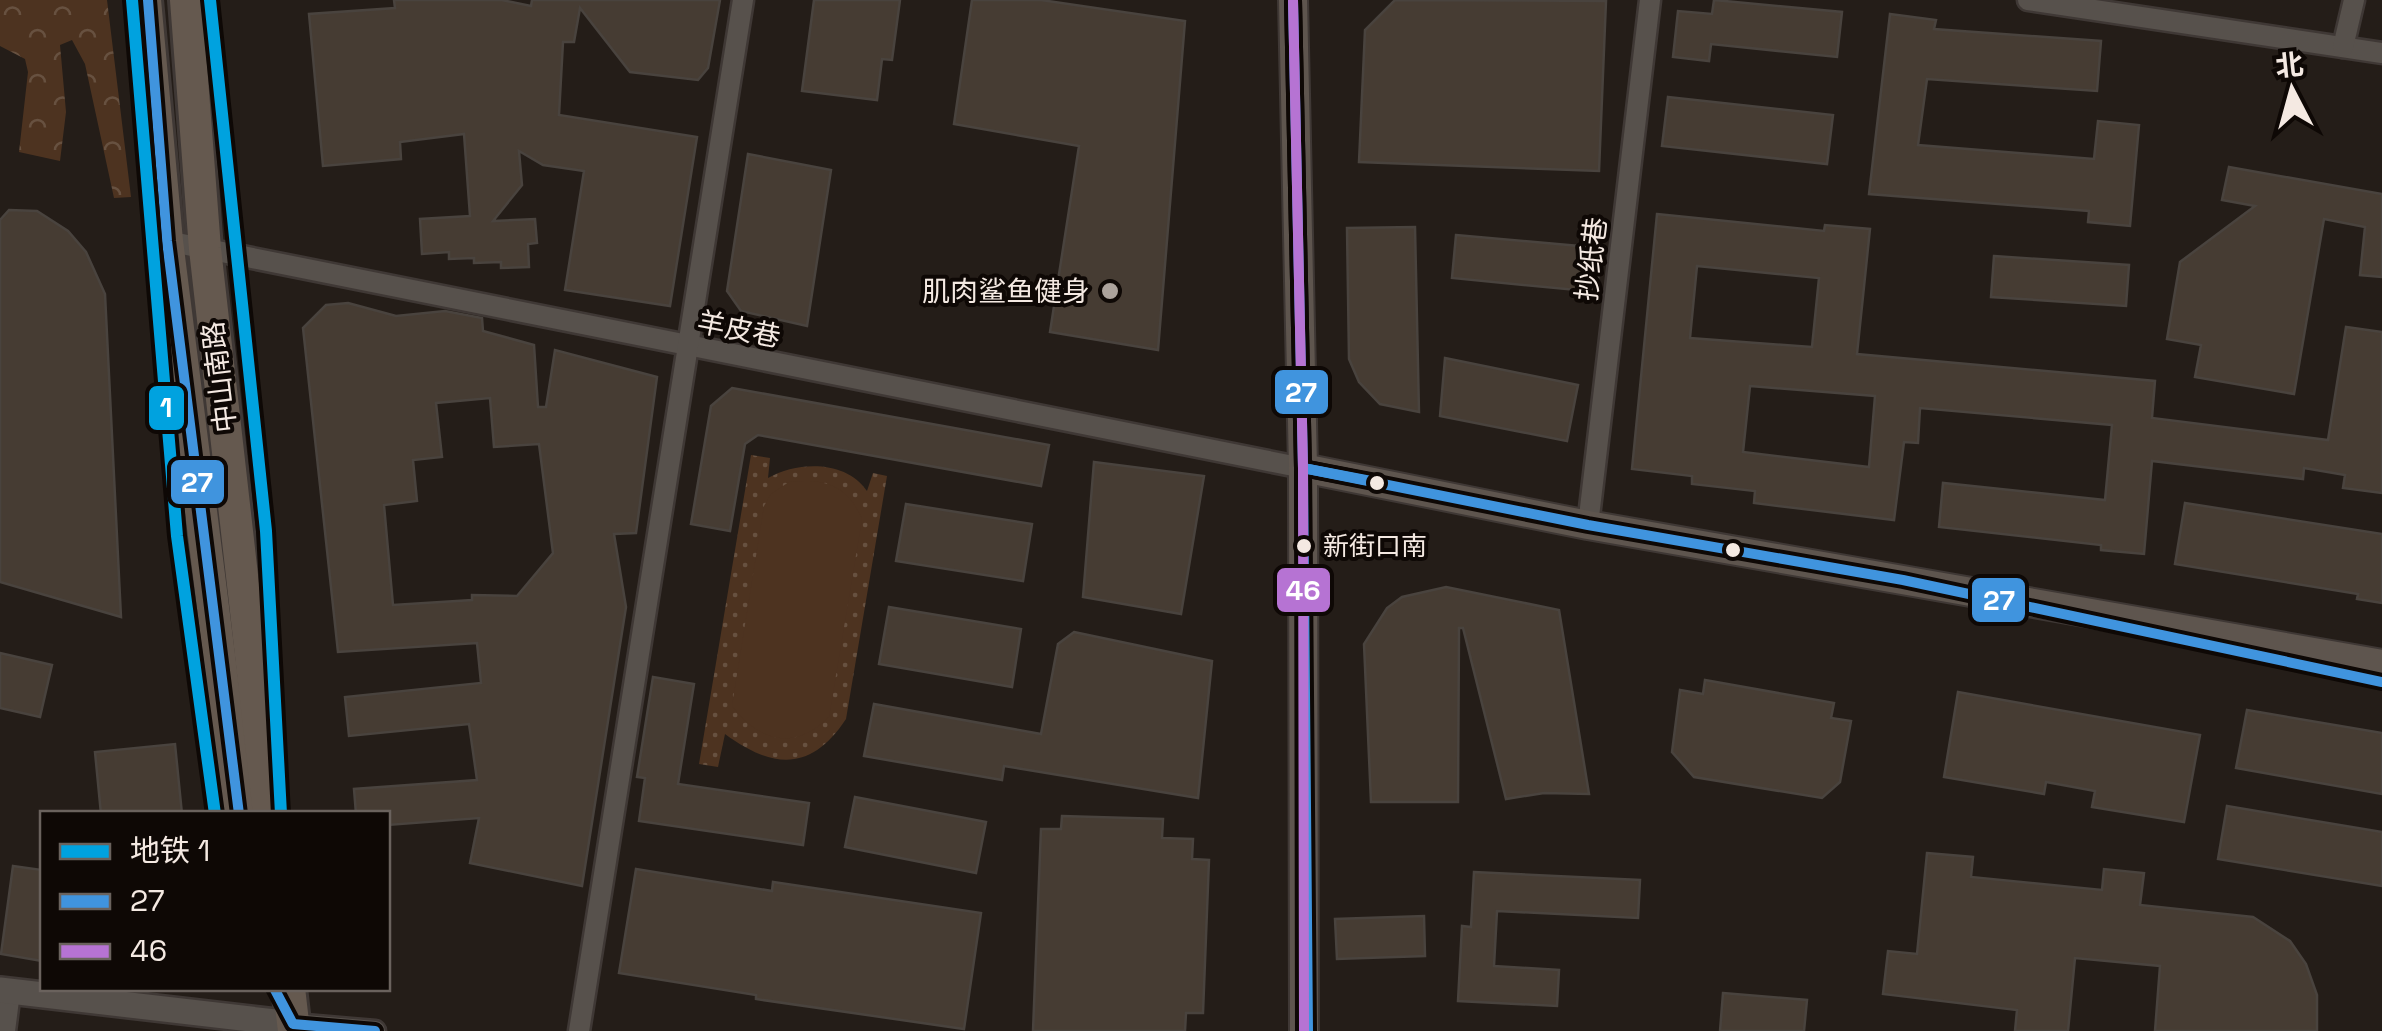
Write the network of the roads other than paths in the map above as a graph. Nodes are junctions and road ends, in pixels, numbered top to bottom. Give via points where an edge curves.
1 (146, 0) edge
2 (186, 0) edge
3 (743, 0) edge
4 (1293, 0) edge
5 (1650, 0) edge
6 (2028, 0) edge
7 (2354, 0) edge
8 (2343, 47) junction
9 (2382, 53) edge
10 (167, 240) junction
11 (204, 248) junction
12 (690, 348) junction
13 (1303, 468) junction
14 (1588, 525) junction
15 (2382, 664) edge
16 (240, 811) edge
17 (269, 811) edge
18 (5, 991) edge
19 (276, 991) edge
20 (289, 991) edge
21 (294, 1027) edge
22 (5, 1031) edge
23 (376, 1031) edge
24 (580, 1031) edge
25 (1304, 1031) edge

1 - 10 main road, 中山南路
2 - 11 main road, 中山南路
3 - 12 street
4 - 13 main road
5 - 14 street, 抄纸巷
6 - 8 street
7 - 8 street
8 - 9 street
10 - 11 street, 羊皮巷
10 - 16 main road, 中山南路
11 - 12 street, 羊皮巷
11 - 17 main road, 中山南路
12 - 13 street, 羊皮巷
12 - 24 street
13 - 14 main road
13 - 25 main road
14 - 15 main road
18 - 21 street
18 - 22 street
19 - 21 main road
20 - 21 main road
21 - 23 street

